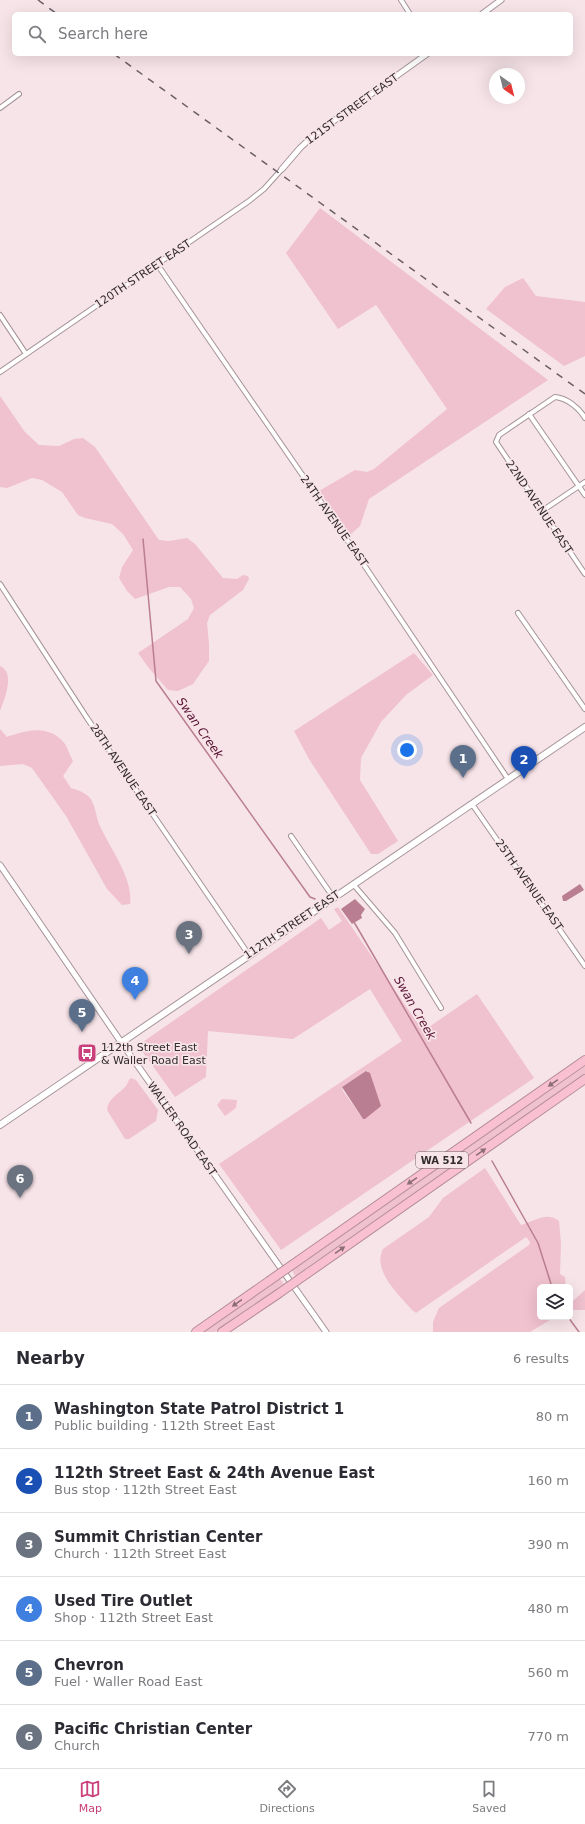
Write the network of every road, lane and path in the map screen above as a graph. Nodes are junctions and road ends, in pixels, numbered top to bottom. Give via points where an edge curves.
1 (401, 0) edge
2 (502, 0) edge
3 (409, 12) edge
4 (485, 12) edge
5 (424, 56) edge
6 (19, 94) dead end
7 (0, 108) edge
8 (282, 169) joint
9 (158, 264) junction
10 (0, 315) edge
11 (26, 354) junction
12 (0, 372) edge
13 (529, 414) junction
14 (585, 418) edge
15 (585, 482) edge
16 (579, 486) junction
17 (585, 495) edge
18 (542, 511) junction
19 (585, 574) edge
20 (0, 584) edge
21 (518, 613) dead end
22 (585, 709) edge
23 (585, 727) edge
24 (508, 779) junction
25 (472, 804) junction
26 (292, 836) dead end
27 (0, 865) edge
28 (353, 884) junction
29 (333, 897) junction
30 (249, 954) junction
31 (585, 966) edge
32 (441, 1008) dead end
33 (121, 1042) junction
34 (585, 1060) edge
35 (585, 1079) edge
36 (0, 1124) edge
37 (196, 1332) edge
38 (222, 1332) edge
39 (326, 1332) edge

1 - 3 street
2 - 4 street
5 - 8 street, 121ST STREET EAST via 314,135
6 - 7 street
8 - 9 street, 120TH STREET EAST via 264,189
9 - 11 street, 120TH STREET EAST
9 - 24 street, 24TH AVENUE EAST
10 - 11 street
11 - 12 street, 120TH STREET EAST
13 - 14 street via 555,397 566,400 580,410
13 - 16 street
13 - 18 street, 22ND AVENUE EAST via 496,439 497,445
15 - 16 street
16 - 17 street
16 - 18 street
18 - 19 street, 22ND AVENUE EAST
20 - 30 street, 28TH AVENUE EAST via 92,725
21 - 22 street
23 - 24 main road, 112TH STREET EAST
24 - 25 main road, 112TH STREET EAST
25 - 28 main road, 112TH STREET EAST
25 - 31 street, 25TH AVENUE EAST
26 - 29 street
27 - 33 street, WALLER ROAD EAST
28 - 29 main road, 112TH STREET EAST
28 - 32 street via 395,933
29 - 30 main road, 112TH STREET EAST
30 - 33 main road, 112TH STREET EAST
33 - 36 main road, 112TH STREET EAST
33 - 39 street, WALLER ROAD EAST
34 -> 37 highway, WA 512, bridge
38 -> 35 highway, WA 512, bridge

